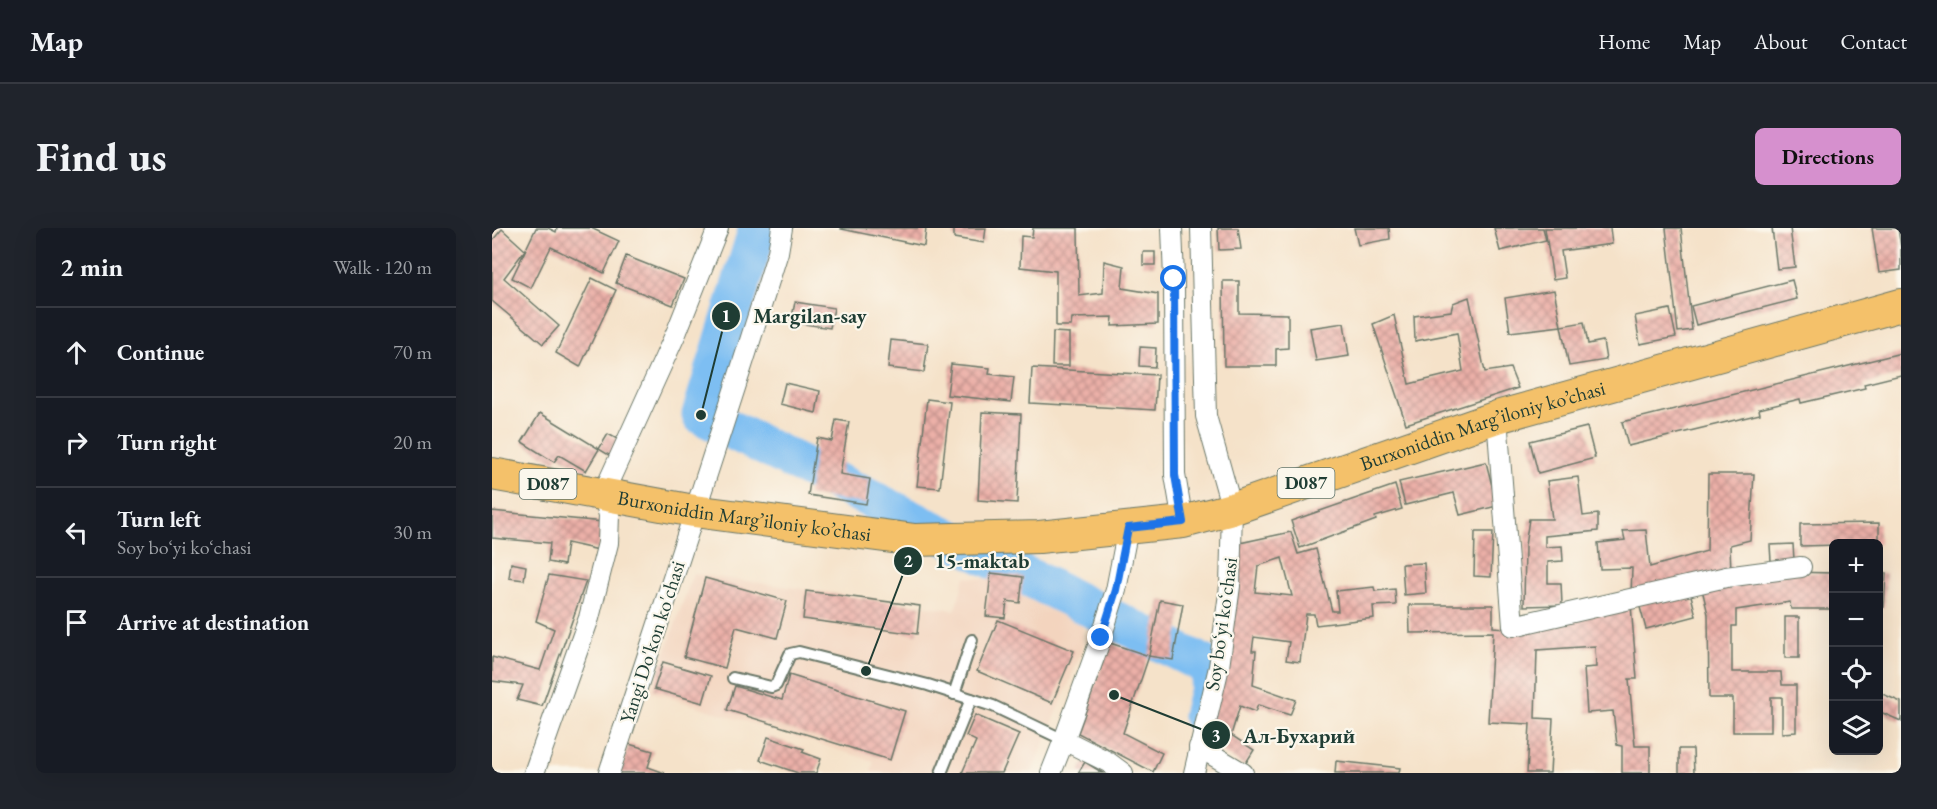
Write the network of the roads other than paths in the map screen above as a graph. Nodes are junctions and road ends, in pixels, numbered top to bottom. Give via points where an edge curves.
1 (718, 228) edge
2 (783, 228) edge
3 (1172, 228) edge
4 (1202, 228) edge
5 (1901, 305) edge
6 (1497, 417) junction
7 (492, 474) edge
8 (603, 494) junction
9 (1232, 509) junction
10 (694, 511) junction
11 (1183, 522) junction
12 (1128, 528) junction
13 (1801, 567) dead end
14 (972, 640) dead end
15 (734, 678) dead end
16 (954, 694) junction
17 (971, 699) junction
18 (1064, 740) junction
19 (1199, 747) junction
20 (534, 773) edge
21 (609, 773) edge
22 (941, 773) edge
23 (1051, 773) edge
24 (1123, 773) edge
25 (1194, 773) edge
26 (1243, 773) edge

1 - 8 street via 677,331
2 - 10 street, Yangi Do'kon ko'chasi via 730,409
3 - 11 street via 1175,475
4 - 9 street, Soy boʻyi koʻchasi via 1206,416
5 - 6 main road, Burxoniddin Marg’iloniy ko’chasi / D087
6 - 9 main road, Burxoniddin Marg’iloniy ko’chasi / D087
6 - 13 street via 1513,626 1726,577
7 - 8 main road, Burxoniddin Marg’iloniy ko’chasi / D087
8 - 10 main road, Burxoniddin Marg’iloniy ko’chasi / D087
8 - 20 street via 609,515 608,543 589,618
9 - 11 main road, Burxoniddin Marg’iloniy ko’chasi / D087
9 - 19 street, Soy boʻyi koʻchasi via 1230,586 1219,668
10 - 12 main road, Burxoniddin Marg’iloniy ko’chasi / D087 via 915,540 1039,537
10 - 21 street, Yangi Do'kon ko'chasi
11 - 12 main road, Burxoniddin Marg’iloniy ko’chasi / D087
12 - 18 street via 1116,590
14 - 16 lane
15 - 16 lane via 771,687 776,685 790,654 799,652
16 - 17 lane
17 - 18 lane
17 - 22 lane
18 - 23 street
18 - 24 street
19 - 25 street, Soy boʻyi koʻchasi
19 - 26 street

